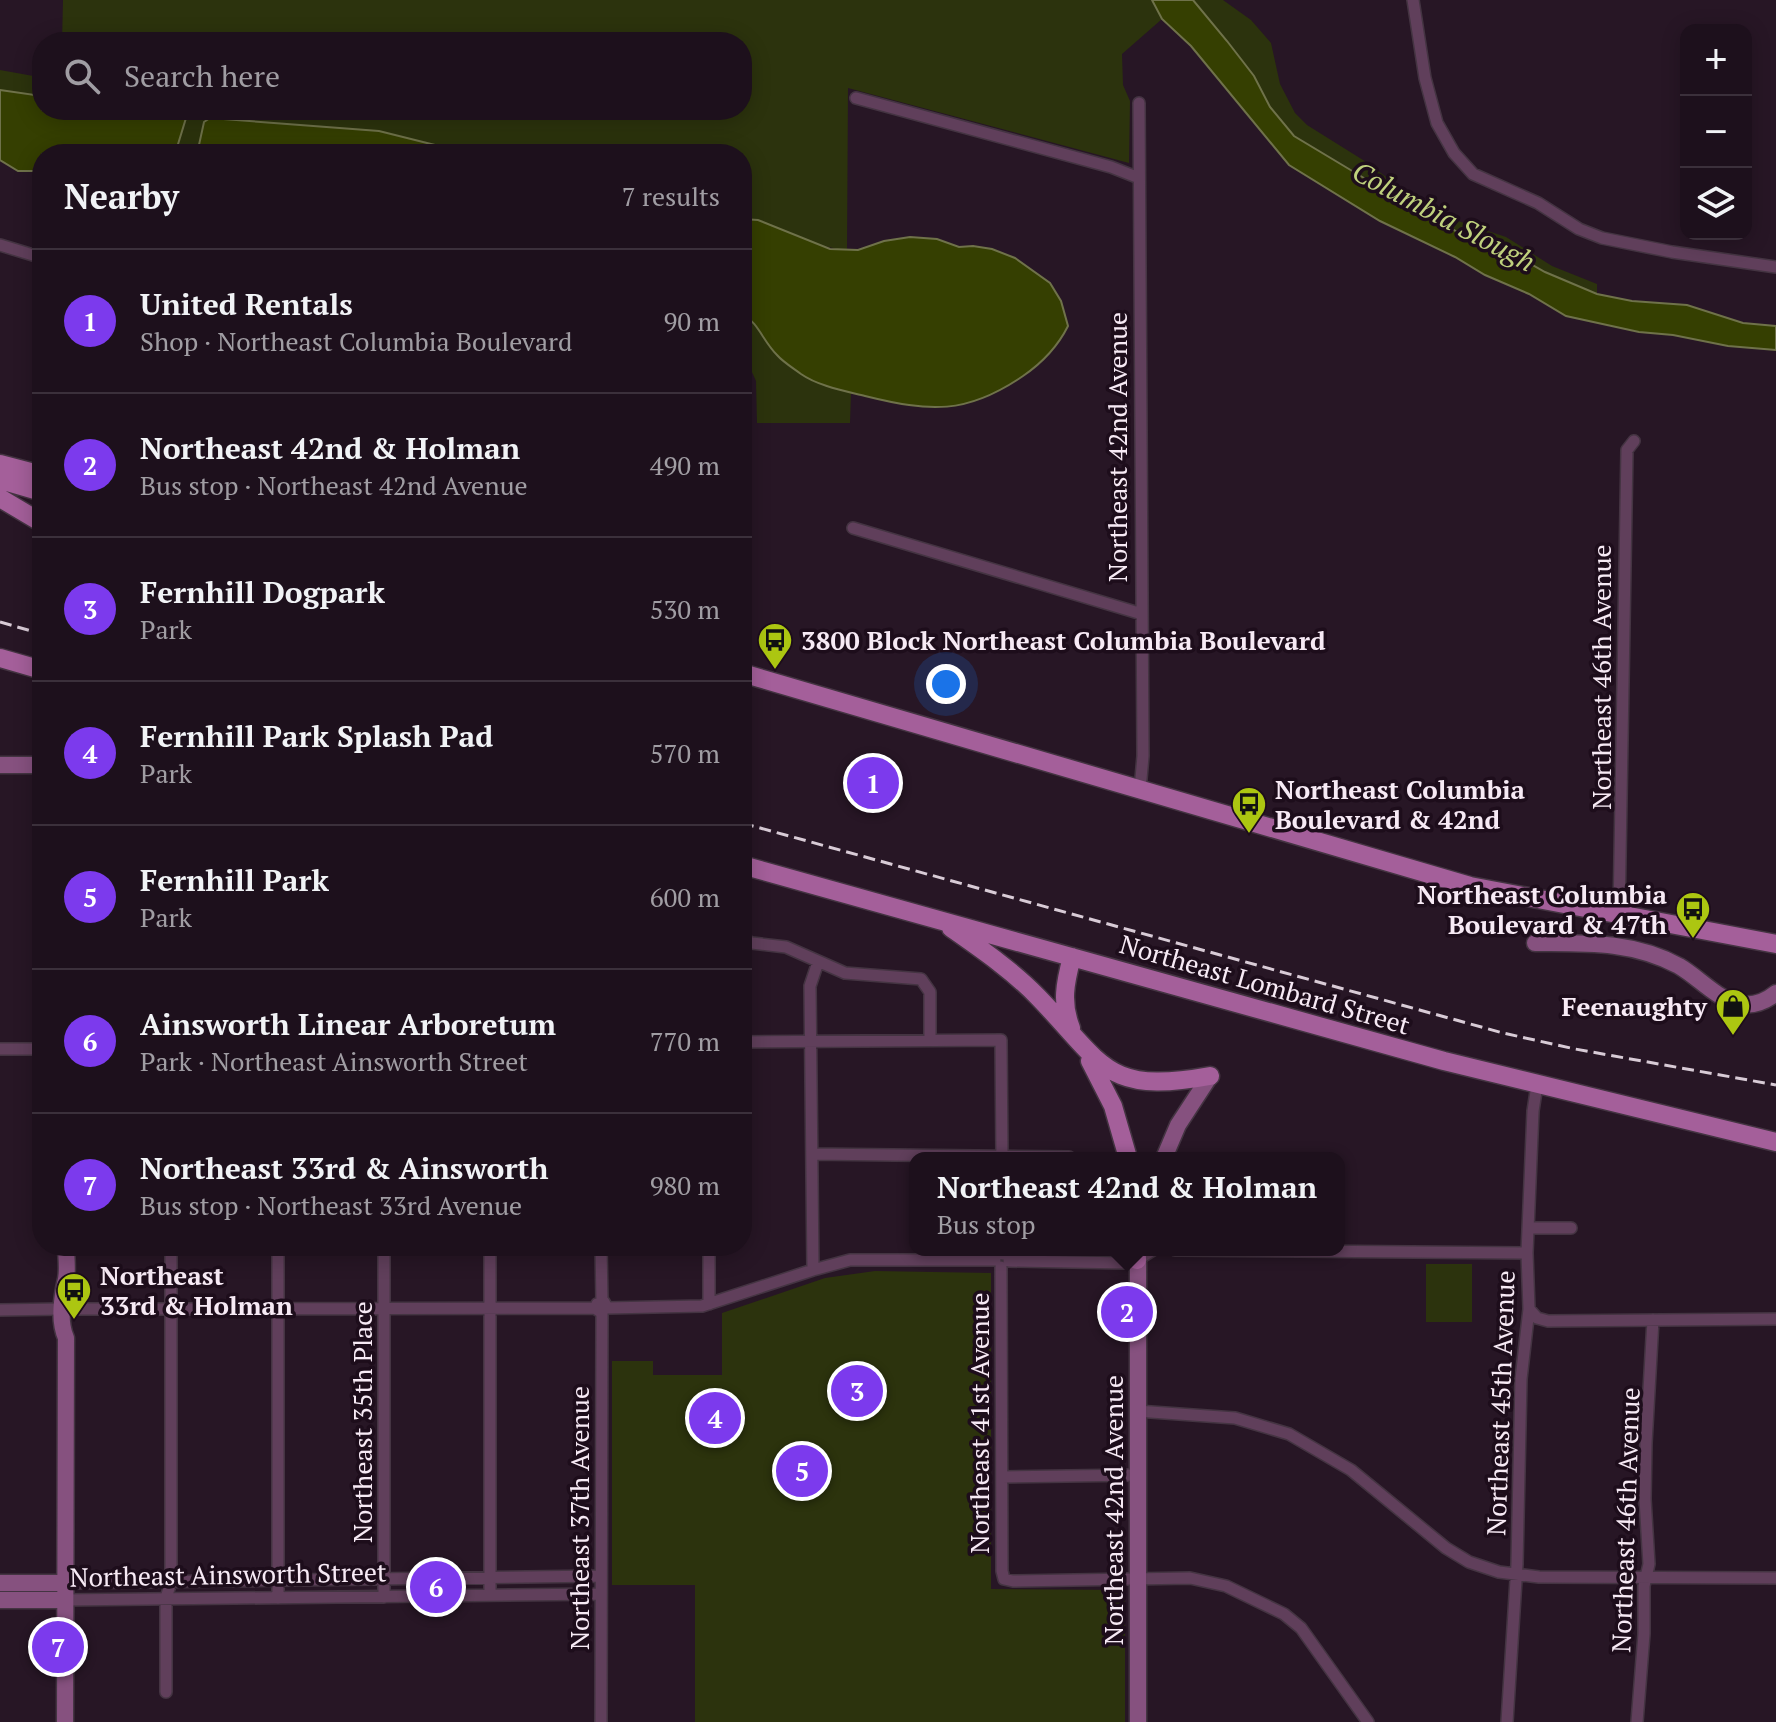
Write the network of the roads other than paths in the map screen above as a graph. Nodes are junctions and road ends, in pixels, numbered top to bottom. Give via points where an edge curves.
1 (1413, 0) edge
2 (856, 98) dead end
3 (1139, 103) dead end
4 (1139, 178) junction
5 (0, 245) edge
6 (32, 255) edge
7 (1776, 267) edge
8 (1634, 441) dead end
9 (0, 455) edge
10 (32, 463) edge
11 (0, 464) edge
12 (32, 472) edge
13 (0, 480) edge
14 (32, 489) edge
15 (0, 498) edge
16 (32, 517) edge
17 (853, 528) dead end
18 (1142, 614) junction
19 (0, 658) edge
20 (32, 667) edge
21 (752, 676) edge
22 (0, 765) edge
23 (32, 765) edge
24 (1140, 790) junction
25 (752, 868) edge
26 (1619, 915) junction
27 (940, 921) junction
28 (752, 943) edge
29 (1535, 943) dead end
30 (1776, 944) edge
31 (1072, 957) junction
32 (818, 962) junction
33 (1776, 993) edge
34 (930, 1040) junction
35 (752, 1042) edge
36 (811, 1042) junction
37 (1082, 1047) junction
38 (0, 1049) edge
39 (32, 1049) edge
40 (1210, 1076) joint
41 (1537, 1085) junction
42 (1776, 1142) edge
43 (1002, 1152) edge
44 (1126, 1152) edge
45 (1167, 1152) edge
46 (812, 1154) junction
47 (909, 1156) edge
48 (1530, 1228) junction
49 (1571, 1228) dead end
50 (1345, 1251) edge
51 (1527, 1253) junction
52 (66, 1256) edge
53 (171, 1256) edge
54 (278, 1256) edge
55 (384, 1256) edge
56 (490, 1256) edge
57 (601, 1256) edge
58 (709, 1256) edge
59 (1134, 1256) edge
60 (1137, 1256) edge
61 (1002, 1258) edge
62 (813, 1270) junction
63 (709, 1304) junction
64 (278, 1308) junction
65 (384, 1308) junction
66 (490, 1308) junction
67 (602, 1308) junction
68 (66, 1309) junction
69 (171, 1309) junction
70 (1529, 1309) junction
71 (0, 1310) edge
72 (1776, 1319) edge
73 (1653, 1320) junction
74 (1137, 1411) junction
75 (1137, 1475) junction
76 (1002, 1477) junction
77 (1515, 1575) junction
78 (601, 1576) junction
79 (490, 1578) junction
80 (1646, 1578) junction
81 (1776, 1578) edge
82 (384, 1579) junction
83 (1137, 1579) junction
84 (278, 1581) junction
85 (171, 1582) junction
86 (0, 1583) edge
87 (65, 1591) junction
88 (601, 1594) junction
89 (490, 1595) junction
90 (384, 1597) junction
91 (166, 1598) junction
92 (278, 1598) junction
93 (0, 1600) edge
94 (166, 1692) dead end
95 (65, 1722) edge
96 (601, 1722) edge
97 (1138, 1722) edge
98 (1368, 1722) edge
99 (1507, 1722) edge
100 (1637, 1722) edge

1 - 7 street via 1437,123 1473,174 1602,238
2 - 4 street
3 - 4 street, Northeast 42nd Avenue
4 - 18 street, Northeast 42nd Avenue
5 - 6 street
8 - 26 street, Northeast 46th Avenue via 1627,450 1624,521
9 - 10 main road
11 - 12 main road
13 - 14 main road
15 - 16 main road
17 - 18 street
18 - 24 street, Northeast 42nd Avenue
19 - 20 main road
21 - 24 main road
22 - 23 street
24 - 26 main road via 1470,886
25 - 27 main road, Northeast Lombard Street
26 - 30 main road
27 - 31 main road, Northeast Lombard Street
27 - 37 main road via 1036,994
28 - 32 street via 786,947
29 - 33 street via 1606,943 1646,952 1739,1004 1763,1002
31 - 37 main road via 1064,1005
31 - 41 main road, Northeast Lombard Street
32 - 34 street via 845,973 921,979 930,992
32 - 36 street via 810,986
34 - 36 street
34 - 43 street via 1001,1040
35 - 36 street
36 - 46 street
37 - 40 main road via 1101,1066 1134,1080
37 - 44 main road via 1109,1098
38 - 39 street
40 - 45 street
41 - 42 main road, Northeast Lombard Street
41 - 48 street, Northeast 45th Avenue
46 - 47 street
46 - 62 street
48 - 49 street
48 - 51 street, Northeast 45th Avenue
50 - 51 street
51 - 70 street, Northeast 45th Avenue
52 - 68 street
53 - 69 street
54 - 64 street
55 - 65 street, Northeast 35th Place
56 - 66 street
57 - 67 street, Northeast 37th Avenue
58 - 63 street
59 - 61 street via 1126,1263
60 - 74 street, Northeast 42nd Avenue
61 - 62 street via 863,1259
61 - 76 street, Northeast 41st Avenue
62 - 63 street
63 - 67 street
64 - 65 street
64 - 69 street
64 - 84 street
65 - 66 street
65 - 82 street, Northeast 35th Place
66 - 67 street
66 - 79 street
67 - 78 street, Northeast 37th Avenue
68 - 69 street
68 - 71 street
68 - 87 street
69 - 85 street
70 - 73 street via 1548,1321
70 - 77 street, Northeast 45th Avenue via 1521,1379
72 - 73 street
73 - 80 street, Northeast 46th Avenue
74 - 75 street, Northeast 42nd Avenue
74 - 77 street via 1235,1418 1289,1434 1351,1470 1458,1556
75 - 76 street
75 - 83 street, Northeast 42nd Avenue
76 - 83 street, Northeast 41st Avenue via 1004,1579
77 - 80 street
77 - 99 street, Northeast 45th Avenue
78 - 79 street, Northeast Ainsworth Street
78 - 88 street, Northeast 37th Avenue
79 - 82 street, Northeast Ainsworth Street
79 - 89 street
80 - 81 street
80 - 100 street, Northeast 46th Avenue
82 - 84 street, Northeast Ainsworth Street
82 - 90 street, Northeast 35th Place
83 - 97 street, Northeast 42nd Avenue
83 - 98 street via 1216,1582 1284,1614 1310,1637
84 - 85 street, Northeast Ainsworth Street
84 - 92 street
85 - 87 street, Northeast Ainsworth Street
85 - 91 street
86 - 87 street, Northeast Ainsworth Street
87 - 91 street, Northeast Ainsworth Street
87 - 93 street, Northeast Ainsworth Street
87 - 95 street
88 - 89 street, Northeast Ainsworth Street
88 - 96 street, Northeast 37th Avenue
89 - 90 street, Northeast Ainsworth Street
90 - 92 street, Northeast Ainsworth Street
91 - 92 street, Northeast Ainsworth Street
91 - 94 street

